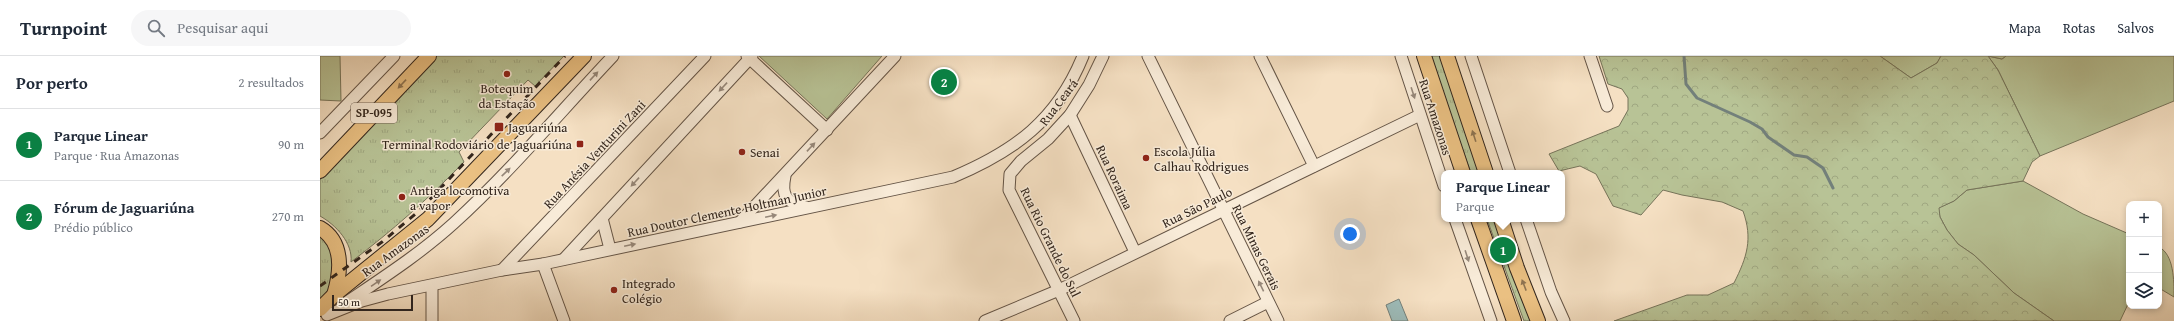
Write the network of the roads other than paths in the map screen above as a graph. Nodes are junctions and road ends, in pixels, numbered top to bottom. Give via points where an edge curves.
1 (394, 56) edge
2 (429, 56) edge
3 (584, 56) edge
4 (613, 56) edge
5 (705, 56) edge
6 (896, 56) edge
7 (1083, 56) edge
8 (1103, 56) edge
9 (1148, 56) edge
10 (1260, 56) edge
11 (1401, 56) edge
12 (1424, 56) edge
13 (1447, 56) edge
14 (1471, 56) edge
15 (1590, 56) edge
16 (750, 57) edge
17 (1606, 106) dead end
18 (1070, 115) junction
19 (1420, 115) junction
20 (827, 130) junction
21 (320, 133) edge
22 (1314, 166) junction
23 (1462, 170) edge
24 (1485, 170) edge
25 (1509, 170) edge
26 (320, 171) edge
27 (1010, 174) joint
28 (785, 176) junction
29 (1441, 177) edge
30 (810, 208) junction
31 (1224, 210) junction
32 (602, 218) junction
33 (740, 222) junction
34 (1456, 222) edge
35 (1479, 222) edge
36 (1502, 222) edge
37 (1527, 222) edge
38 (320, 228) edge
39 (610, 249) junction
40 (1135, 252) junction
41 (564, 259) junction
42 (543, 264) junction
43 (502, 270) junction
44 (432, 286) junction
45 (1058, 290) junction
46 (334, 295) junction
47 (1268, 302) junction
48 (322, 315) edge
49 (432, 321) edge
50 (564, 321) edge
51 (985, 321) edge
52 (1074, 321) edge
53 (1230, 321) edge
54 (1278, 321) edge
55 (1491, 321) edge
56 (1514, 321) edge
57 (1538, 321) edge
58 (1564, 321) edge

1 - 21 street
2 -> 26 main road, SP-095
3 - 46 main road via 428,219
48 -> 4 street, Rua Amazonas via 419,253 454,223 511,167
5 - 43 street, Rua Anésia Venturini Zani
6 - 20 street
7 - 30 street, Rua Doutor Clemente Holtman Junior via 1075,76 1058,103 1034,131 989,161 953,177
8 - 18 street, Rua Ceará
9 - 31 street, Rua Minas Gerais
10 - 22 street
11 -> 19 street, Rua Amazonas
12 - 23 main road
24 -> 13 main road
14 - 25 street
15 - 17 street
16 - 20 street
16 -> 32 street
18 - 27 street, Rua Ceará via 1048,140 1021,161
18 - 40 street, Rua Roraima
19 - 22 street, Rua São Paulo
19 - 29 street, Rua Amazonas
28 -> 20 street
22 - 31 street, Rua São Paulo
27 - 45 street, Rua Rio Grande do Sul via 1009,190
28 - 30 street via 782,188 786,198 793,205
28 - 33 street
33 -> 30 street, Rua Doutor Clemente Holtman Junior
31 - 40 street, Rua São Paulo
47 -> 31 street, Rua Minas Gerais
32 - 39 street
32 - 41 street
39 -> 33 street, Rua Doutor Clemente Holtman Junior
34 -> 55 street
35 - 56 main road
57 -> 36 main road
37 - 58 street
38 - 46 main road via 336,246 339,258 340,273
39 - 41 street, Rua Doutor Clemente Holtman Junior
40 - 45 street, Rua São Paulo
41 - 42 street, Rua Doutor Clemente Holtman Junior
42 - 43 street, Rua Doutor Clemente Holtman Junior
42 - 50 street
43 - 44 street, Rua Doutor Clemente Holtman Junior
44 - 48 street, Rua Doutor Clemente Holtman Junior via 362,301
44 - 49 street
45 - 51 street, Rua São Paulo
45 - 52 street, Rua Rio Grande do Sul
46 - 48 main road
47 - 53 street
47 - 54 street, Rua Minas Gerais

